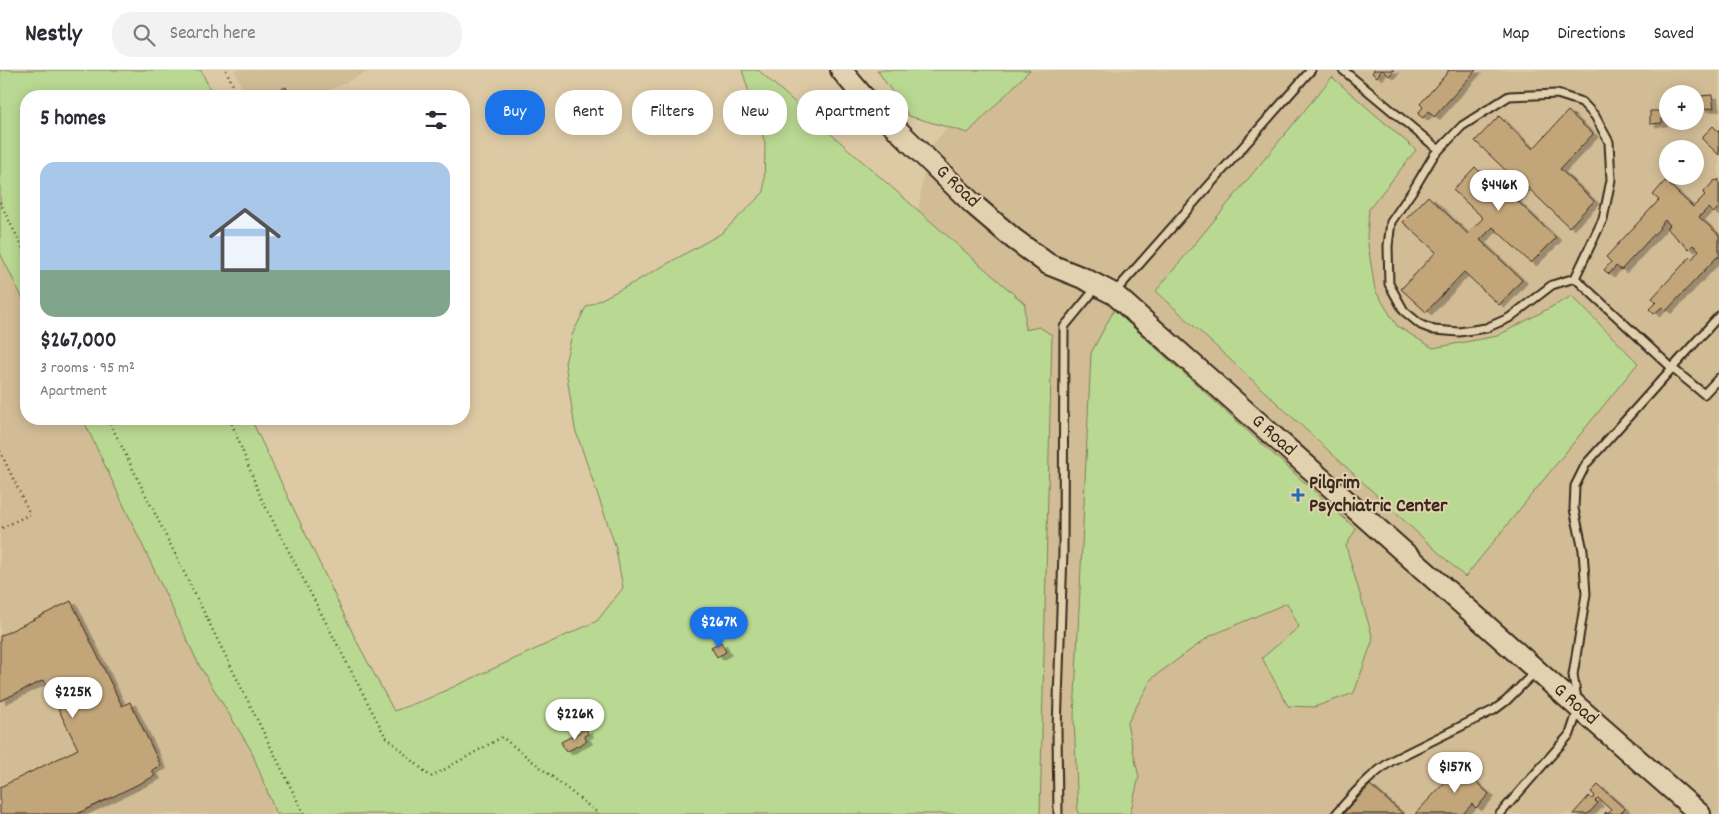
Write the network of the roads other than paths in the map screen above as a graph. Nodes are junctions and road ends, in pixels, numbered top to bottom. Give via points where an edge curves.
1 (841, 70) edge
2 (1311, 70) edge
3 (1343, 70) edge
4 (1439, 150) junction
5 (1575, 278) junction
6 (1106, 290) junction
7 (1719, 316) edge
8 (1672, 368) junction
9 (1719, 378) edge
10 (1536, 670) junction
11 (1578, 708) junction
12 (1058, 814) edge
13 (1336, 814) edge
14 (1500, 814) edge
15 (1700, 814) edge

1 - 6 street, G Road via 862,95 973,204 1014,239 1048,264
2 - 6 lane
3 - 4 lane
4 - 5 lane via 1462,126 1509,96 1558,94 1582,102 1595,116 1609,142 1611,180 1602,219
4 - 5 lane via 1391,222 1389,284 1404,311 1421,325 1434,330 1459,332 1486,328 1509,318 1552,285
5 - 8 lane
6 - 10 street, G Road
6 - 12 lane via 1064,327
7 - 8 lane
8 - 9 lane via 1704,394
8 - 11 lane via 1586,464 1575,486 1574,509 1583,550 1586,594 1573,675
10 - 11 street, G Road
10 - 13 lane via 1494,710 1378,769
11 - 14 lane via 1570,734
11 - 15 street, G Road

